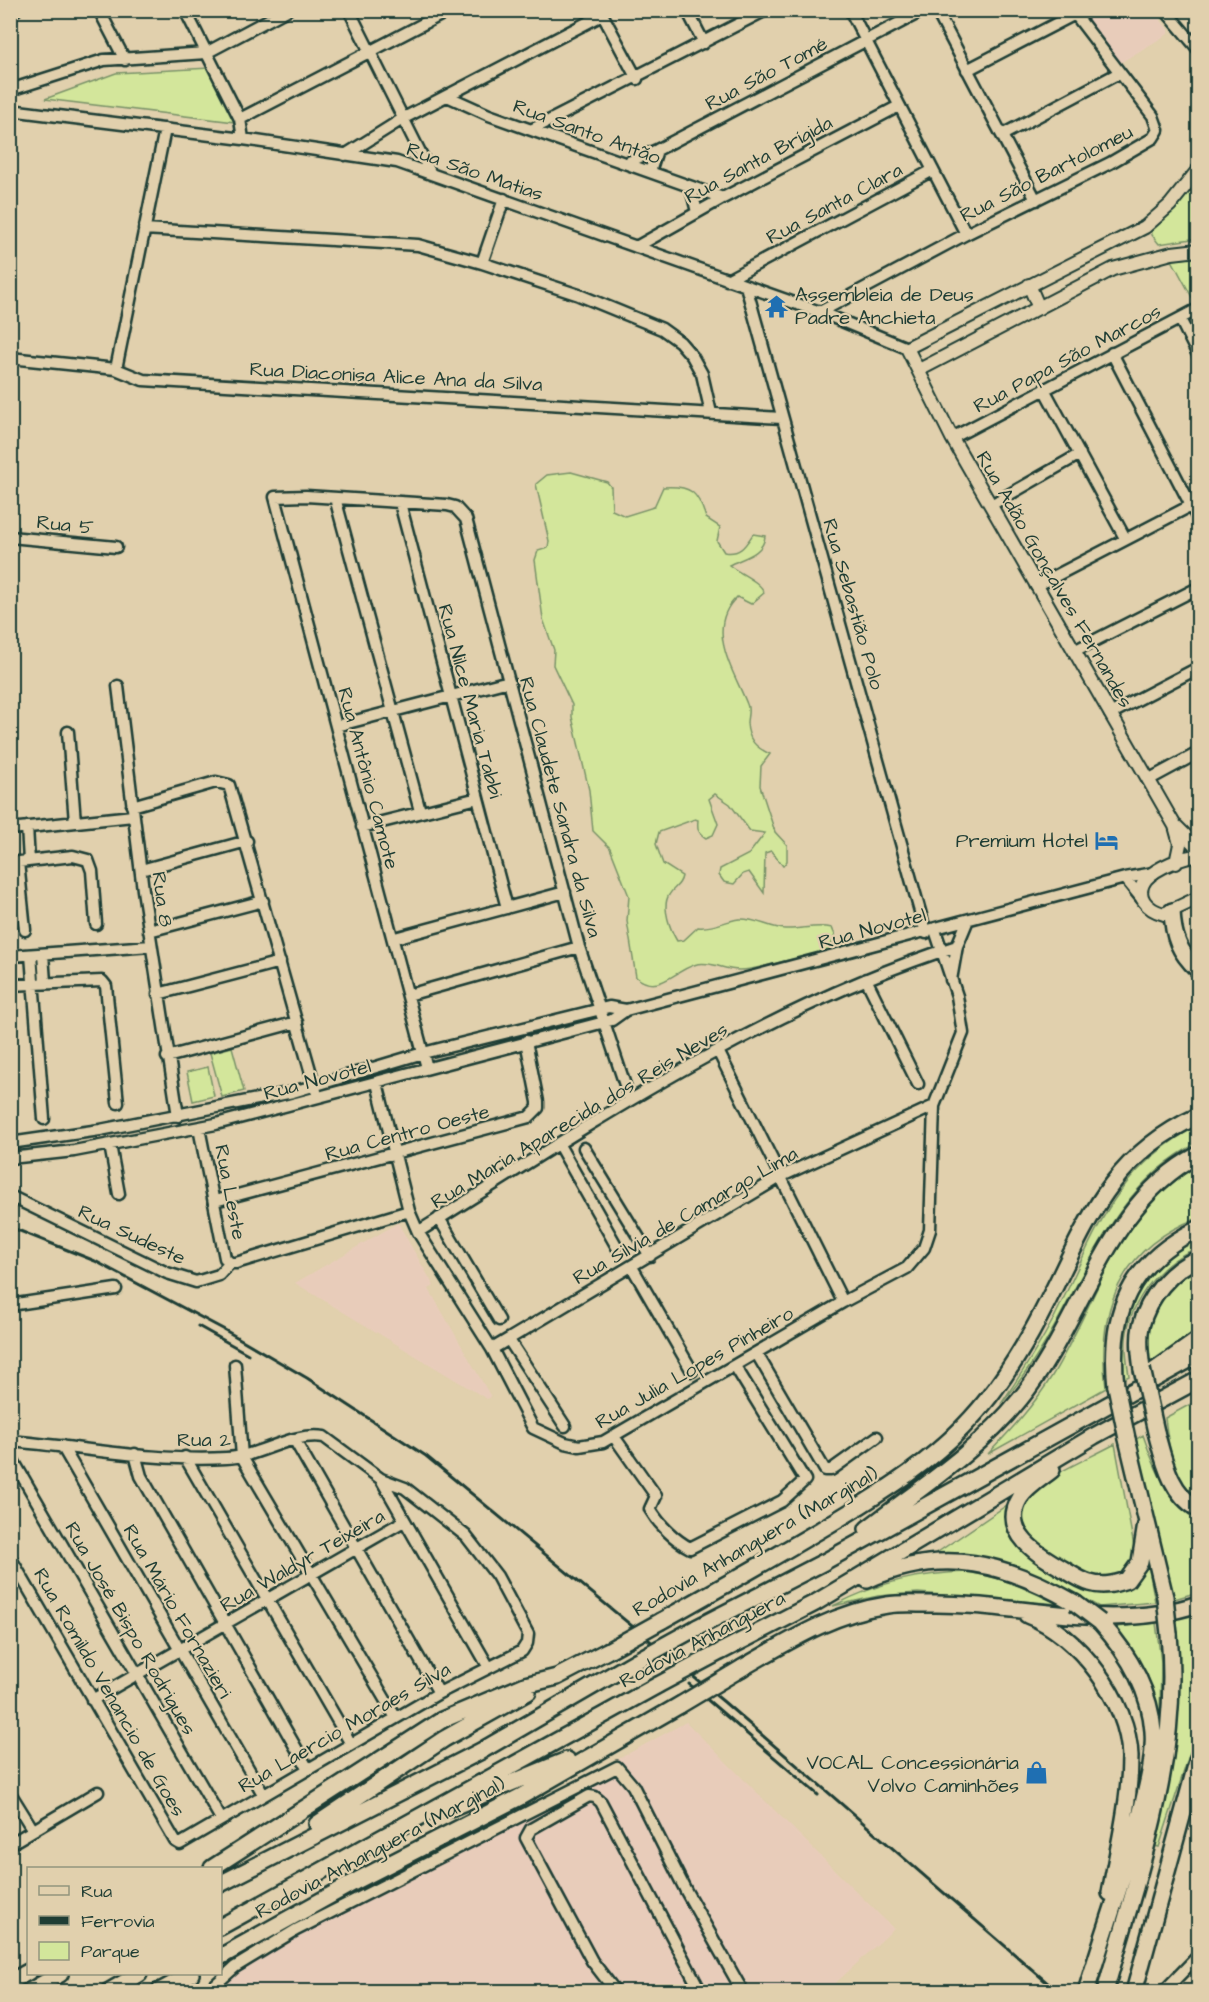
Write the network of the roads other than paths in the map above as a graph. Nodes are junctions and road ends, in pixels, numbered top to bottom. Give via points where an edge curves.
1 (16, 10) edge
2 (99, 10) edge
3 (185, 10) edge
4 (287, 10) edge
5 (349, 10) edge
6 (450, 10) edge
7 (687, 10) edge
8 (766, 10) edge
9 (850, 10) edge
10 (924, 10) edge
11 (936, 10) edge
12 (1165, 10) edge
13 (10, 12) edge
14 (1074, 12) edge
15 (601, 13) edge
16 (866, 40) junction
17 (704, 43) junction
18 (1198, 49) edge
19 (371, 52) junction
20 (206, 53) junction
21 (124, 60) junction
22 (967, 70) junction
23 (1119, 73) junction
24 (637, 79) junction
25 (467, 86) junction
26 (10, 90) edge
27 (447, 96) junction
28 (899, 106) junction
29 (471, 108) junction
30 (12, 110) edge
31 (560, 116) junction
32 (404, 118) junction
33 (240, 119) junction
34 (165, 129) junction
35 (533, 129) junction
36 (10, 132) edge
37 (1002, 135) junction
38 (556, 138) junction
39 (243, 139) junction
40 (657, 150) junction
41 (345, 154) junction
42 (626, 163) junction
43 (933, 170) junction
44 (1198, 170) edge
45 (430, 172) junction
46 (650, 172) junction
47 (691, 188) junction
48 (723, 198) junction
49 (504, 199) junction
50 (1035, 200) junction
51 (697, 212) junction
52 (144, 229) junction
53 (966, 234) junction
54 (636, 247) junction
55 (1198, 250) edge
56 (482, 263) junction
57 (752, 268) junction
58 (727, 280) junction
59 (1029, 285) junction
60 (746, 286) junction
61 (848, 297) junction
62 (1039, 308) junction
63 (1198, 309) edge
64 (820, 312) junction
65 (835, 318) junction
66 (1180, 320) junction
67 (907, 348) junction
68 (1112, 353) junction
69 (1198, 355) edge
70 (10, 358) edge
71 (116, 369) junction
72 (919, 370) junction
73 (1044, 389) junction
74 (711, 413) junction
75 (782, 418) junction
76 (952, 438) junction
77 (1080, 454) junction
78 (335, 498) junction
79 (400, 503) junction
80 (1195, 504) edge
81 (991, 505) junction
82 (1198, 519) edge
83 (10, 537) edge
84 (1125, 538) junction
85 (116, 547) dead end
86 (1036, 586) junction
87 (1198, 588) edge
88 (1074, 651) junction
89 (1198, 668) edge
90 (509, 681) junction
91 (118, 686) dead end
92 (451, 696) junction
93 (392, 711) junction
94 (1110, 714) junction
95 (336, 726) junction
96 (68, 732) dead end
97 (1198, 753) edge
98 (1148, 780) junction
99 (478, 798) junction
100 (133, 811) junction
101 (420, 811) junction
102 (75, 822) junction
103 (1175, 826) junction
104 (27, 827) junction
105 (362, 827) junction
106 (10, 829) edge
107 (246, 841) junction
108 (1198, 848) edge
109 (1198, 856) edge
110 (29, 861) junction
111 (14, 863) edge
112 (1176, 863) junction
113 (141, 870) junction
114 (1154, 873) junction
115 (1125, 878) junction
116 (565, 892) junction
117 (1198, 898) edge
118 (1142, 899) junction
119 (263, 901) junction
120 (507, 908) junction
121 (1172, 911) junction
122 (967, 922) junction
123 (96, 924) dead end
124 (25, 930) dead end
125 (149, 931) junction
126 (930, 931) junction
127 (395, 938) junction
128 (151, 946) junction
129 (957, 946) junction
130 (579, 947) junction
131 (940, 951) junction
132 (43, 954) junction
133 (31, 955) junction
134 (10, 956) edge
135 (280, 962) junction
136 (1198, 970) edge
137 (866, 979) junction
138 (951, 980) junction
139 (45, 982) junction
140 (33, 983) junction
141 (10, 985) edge
142 (158, 994) junction
143 (408, 994) junction
144 (600, 1009) junction
145 (626, 1010) junction
146 (297, 1022) junction
147 (603, 1022) junction
148 (526, 1041) junction
149 (718, 1051) junction
150 (423, 1053) junction
151 (167, 1057) junction
152 (427, 1068) junction
153 (376, 1083) junction
154 (918, 1084) dead end
155 (315, 1086) junction
156 (318, 1098) junction
157 (630, 1100) junction
158 (117, 1103) dead end
159 (934, 1106) junction
160 (178, 1116) junction
161 (1198, 1116) edge
162 (44, 1119) dead end
163 (199, 1128) junction
164 (161, 1135) junction
165 (10, 1143) edge
166 (559, 1144) junction
167 (110, 1145) junction
168 (584, 1148) dead end
169 (1198, 1155) edge
170 (394, 1156) junction
171 (10, 1158) edge
172 (782, 1176) junction
173 (119, 1194) dead end
174 (10, 1196) edge
175 (215, 1202) junction
176 (409, 1211) junction
177 (439, 1218) junction
178 (1198, 1230) edge
179 (418, 1232) junction
180 (617, 1247) dead end
181 (650, 1256) junction
182 (1198, 1259) edge
183 (230, 1263) junction
184 (632, 1267) junction
185 (116, 1289) dead end
186 (843, 1302) junction
187 (10, 1305) edge
188 (500, 1320) dead end
189 (509, 1340) junction
190 (1198, 1341) edge
191 (492, 1349) junction
192 (757, 1354) junction
193 (1198, 1355) edge
194 (235, 1365) dead end
195 (735, 1366) junction
196 (692, 1371) dead end
197 (1198, 1380) edge
198 (1123, 1390) junction
199 (565, 1426) dead end
200 (1094, 1436) junction
201 (877, 1437) dead end
202 (615, 1438) junction
203 (294, 1439) junction
204 (10, 1442) edge
205 (62, 1446) junction
206 (135, 1454) junction
207 (10, 1455) edge
208 (185, 1457) junction
209 (242, 1457) junction
210 (381, 1479) junction
211 (1198, 1509) edge
212 (404, 1521) junction
213 (1146, 1524) junction
214 (357, 1547) junction
215 (10, 1557) edge
216 (824, 1562) junction
217 (312, 1573) junction
218 (268, 1600) junction
219 (815, 1603) junction
220 (1198, 1604) edge
221 (1008, 1608) junction
222 (225, 1625) junction
223 (181, 1650) junction
224 (488, 1666) junction
225 (136, 1675) junction
226 (557, 1677) junction
227 (439, 1693) junction
228 (92, 1700) junction
229 (396, 1719) junction
230 (636, 1730) junction
231 (351, 1744) junction
232 (1198, 1758) edge
233 (308, 1768) junction
234 (98, 1792) dead end
235 (1198, 1792) edge
236 (10, 1794) edge
237 (262, 1794) junction
238 (220, 1819) junction
239 (408, 1823) junction
240 (33, 1830) junction
241 (10, 1844) edge
242 (180, 1844) joint
243 (264, 1860) junction
244 (215, 1867) edge
245 (222, 1883) edge
246 (1158, 1899) junction
247 (222, 1926) edge
248 (1101, 1943) junction
249 (222, 1956) edge
250 (1198, 1956) edge
251 (27, 1973) edge
252 (58, 1975) edge
253 (137, 1975) edge
254 (189, 1975) edge
255 (10, 1982) edge
256 (1134, 1990) edge
257 (28, 1992) edge
258 (108, 1992) edge
259 (158, 1992) edge
260 (207, 1992) edge
261 (616, 1992) edge
262 (701, 1992) edge
263 (743, 1992) edge
264 (1086, 1992) edge
265 (1105, 1992) edge
266 (1163, 1992) edge

1 - 13 street
2 - 21 street
3 - 20 street
4 - 20 street
5 - 19 street
6 - 19 street
7 - 17 street
8 - 17 street
9 - 16 street
10 - 16 street, Rua São Tomé
11 - 22 street
12 - 18 street
14 - 22 street
14 - 23 street, Rua São Bartolomeu
15 - 24 street
15 - 25 street
16 - 28 street
16 - 40 street, Rua São Tomé
17 - 24 street
19 - 32 street
19 - 33 street
20 - 21 street
20 - 33 street
21 - 26 street via 104,60
22 - 37 street
23 - 37 street
23 - 50 street, Rua São Bartolomeu via 1157,124 1154,138
24 - 31 street
25 - 27 street
25 - 29 street
27 - 29 street, Rua Santo Antão
27 - 32 street
28 - 43 street
28 - 48 street, Rua Santa Brígida
29 - 35 street, Rua Santo Antão
30 - 34 street, Rua São Matias
30 - 36 street
31 - 35 street
31 - 38 street
32 - 41 street
32 - 45 street
33 - 39 street
34 - 39 street, Rua São Matias
34 - 52 street
35 - 38 street, Rua Santo Antão
37 - 50 street
38 - 42 street, Rua Santo Antão
39 - 41 street, Rua São Matias
40 - 42 street, Rua São Tomé
40 - 46 street
41 - 45 street, Rua São Matias
42 - 46 street, Rua Santo Antão
43 - 53 street
43 - 57 street, Rua Santa Clara
44 - 59 main road via 1170,206 1145,227
45 - 49 street, Rua São Matias
46 - 47 street, Rua Santo Antão
47 - 48 street, Rua Santo Antão
47 - 51 street
48 - 51 street, Rua Santa Brígida
49 - 54 street, Rua São Matias
49 - 56 street
50 - 53 street, Rua São Bartolomeu
51 - 54 street, Rua Santa Brígida
52 - 56 street via 418,245
52 - 71 street
53 - 61 street, Rua São Bartolomeu
54 - 58 street, Rua São Matias
55 - 62 main road via 1113,269
56 - 74 street via 579,295 662,329 692,356 702,374
57 - 58 street, Rua Santa Clara
57 - 60 street, Rua Santa Clara
58 - 60 street, Rua São Matias
59 - 62 main road
59 - 67 main road
60 - 64 street, Rua São Matias
60 - 75 street, Rua Sebastião Polo
61 - 64 street, Rua São Bartolomeu
61 - 65 street
62 - 72 main road
63 - 66 street, Rua Papa São Marcos
64 - 65 street, Rua São Matias
65 - 67 street, Rua São Matias
66 - 68 street, Rua Papa São Marcos
66 - 69 street
67 - 72 main road, Rua Adão Gonçalves Fernandes
68 - 73 street, Rua Papa São Marcos
68 - 80 street
70 - 71 street, Rua Diaconisa Alice Ana da Silva
71 - 74 street, Rua Diaconisa Alice Ana da Silva via 143,380
72 - 76 main road, Rua Adão Gonçalves Fernandes
73 - 76 street, Rua Papa São Marcos
73 - 77 street
74 - 75 street, Rua Diaconisa Alice Ana da Silva
75 - 126 street, Rua Sebastião Polo
76 - 81 main road, Rua Adão Gonçalves Fernandes
77 - 81 street
77 - 84 street
78 - 79 street
78 - 93 street
78 - 95 street, Rua Antônio Camote via 275,497
79 - 90 street, Rua Claudete Sandra da Silva via 447,505 455,507 466,519
79 - 92 street, Rua Nilce Maria Tabbi
80 - 82 street
80 - 84 street
81 - 86 main road, Rua Adão Gonçalves Fernandes
83 - 85 street, Rua 5
84 - 86 street
86 - 88 main road, Rua Adão Gonçalves Fernandes
87 - 88 street
88 - 94 main road, Rua Adão Gonçalves Fernandes
89 - 94 street
90 - 92 street
90 - 116 street, Rua Claudete Sandra da Silva
91 - 100 street, Rua 8
92 - 93 street
92 - 99 street, Rua Nilce Maria Tabbi
93 - 95 street
93 - 101 street
94 - 98 main road, Rua Adão Gonçalves Fernandes
95 - 105 street, Rua Antônio Camote
96 - 102 street
97 - 98 street
98 - 103 main road, Rua Adão Gonçalves Fernandes
99 - 101 street
99 - 120 street, Rua Nilce Maria Tabbi
100 - 102 street
100 - 107 street via 226,782 233,791
100 - 113 street, Rua 8
101 - 105 street
102 - 104 street
103 - 108 main road, Rua Adão Gonçalves Fernandes
103 - 112 main road, Rua Adão Gonçalves Fernandes via 1180,844
104 - 106 street
104 - 110 street
105 - 127 street, Rua Antônio Camote
107 - 113 street
107 - 119 street
109 - 112 main road
110 - 111 street
110 - 123 street via 73,856 88,860
111 - 124 street
112 - 114 main road
113 - 125 street, Rua 8
114 - 115 street, Rua Novotel
114 - 118 main road via 1143,886
115 - 118 street
115 - 122 street, Rua Novotel
116 - 120 street
116 - 130 street, Rua Claudete Sandra da Silva
117 - 121 main road
118 - 121 main road via 1156,912
119 - 125 street
119 - 135 street
120 - 127 street
121 - 136 highway via 1176,941
122 - 126 street, Rua Novotel
122 - 129 street, Rua Julia Lopes Pinheiro
125 - 128 street, Rua 8
126 - 131 street, Rua Julia Lopes Pinheiro
126 - 145 street, Rua Novotel
127 - 143 street, Rua Antônio Camote
128 - 132 street
128 - 142 street, Rua 8
129 - 131 street, Rua Maria Aparecida dos Reis Neves
129 - 138 street, Rua Julia Lopes Pinheiro
130 - 143 street
130 - 144 street, Rua Claudete Sandra da Silva
131 - 137 street, Rua Maria Aparecida dos Reis Neves
131 - 138 street, Rua Julia Lopes Pinheiro
132 - 133 street
132 - 139 street
133 - 134 street
133 - 140 street
135 - 142 street
135 - 146 street
137 - 149 street, Rua Maria Aparecida dos Reis Neves
137 - 154 street
138 - 159 street, Rua Julia Lopes Pinheiro via 963,1033
139 - 140 street
139 - 158 street via 95,979 106,986
140 - 141 street
140 - 162 street
142 - 151 street, Rua 8
143 - 150 street, Rua Antônio Camote
144 - 145 street, Rua Novotel
144 - 147 street, Rua Claudete Sandra da Silva
144 - 150 street, Rua Novotel
145 - 147 street, Rua Novotel
146 - 151 street
146 - 155 street
147 - 148 street, Rua Novotel
147 - 157 street, Rua Claudete Sandra da Silva
148 - 152 street, Rua Novotel
148 - 170 street, Rua Centro Oeste via 538,1102 535,1114
149 - 157 street, Rua Maria Aparecida dos Reis Neves
149 - 172 street
150 - 152 street, Rua Antônio Camote
150 - 155 street, Rua Novotel
151 - 160 street, Rua 8
152 - 153 street, Rua Novotel
153 - 156 street, Rua Novotel
153 - 170 street, Rua Julia Lopes Pinheiro
155 - 156 street
155 - 160 street, Rua Novotel
156 - 163 street, Rua Novotel
157 - 166 street, Rua Maria Aparecida dos Reis Neves
159 - 172 street, Rua Silvia de Camargo Lima
159 - 186 street, Rua Julia Lopes Pinheiro via 930,1230 924,1248 907,1268
160 - 163 street
160 - 164 street
160 - 165 street, Rua Novotel
161 - 226 highway, Rodovia Anhanguera (Marginal), bridge via 1149,1146 1105,1191 1076,1240 1032,1332 1001,1382 961,1429 909,1475 810,1537
163 - 164 street, Rua Novotel
163 - 175 street, Rua Leste
164 - 167 street, Rua Novotel
166 - 177 street, Rua Maria Aparecida dos Reis Neves
166 - 180 street
167 - 171 street, Rua Novotel
167 - 173 street
168 - 181 street
169 - 216 highway via 1171,1174 1129,1215 1053,1352 1020,1399 953,1464
170 - 175 street, Rua Centro Oeste
170 - 176 street, Rua Julia Lopes Pinheiro
172 - 181 street, Rua Silvia de Camargo Lima
172 - 186 street
174 - 183 street, Rua Sudeste via 167,1273 196,1282 219,1275
175 - 183 street, Rua Leste via 225,1257
176 - 179 street, Rua Julia Lopes Pinheiro
176 - 183 street, Rua Sudeste
177 - 179 street, Rua Maria Aparecida dos Reis Neves
177 - 188 street
178 - 198 highway via 1156,1256 1130,1288 1118,1317 1114,1344
179 - 191 street, Rua Julia Lopes Pinheiro
181 - 184 street, Rua Silvia de Camargo Lima
182 - 211 highway, bridge via 1172,1275 1149,1308 1141,1326 1139,1346 1156,1432 1170,1477 1182,1497
184 - 189 street, Rua Silvia de Camargo Lima
184 - 196 street
185 - 187 street
186 - 192 street, Rua Julia Lopes Pinheiro
189 - 191 street, Rua Silvia de Camargo Lima
189 - 199 street
190 - 198 highway
191 - 202 street, Rua Julia Lopes Pinheiro via 532,1428 579,1446
192 - 195 street, Rua Julia Lopes Pinheiro
192 - 201 street via 825,1470 831,1470
193 - 198 highway, Rodovia Anhanguera
194 - 209 street
195 - 202 street, Rua Julia Lopes Pinheiro
195 - 202 street via 804,1480 782,1501 690,1548 654,1516 650,1509 656,1496
197 - 200 highway, Rodovia Anhanguera
198 - 213 highway, bridge via 1127,1439
198 - 216 highway, Rodovia Anhanguera
200 - 213 highway via 1021,1497 1016,1510 1016,1531 1046,1560 1088,1583 1102,1585 1127,1580 1135,1572
200 - 219 highway, Rodovia Anhanguera
203 - 209 street, Rua 2
203 - 210 street, Rua 2 via 324,1437
203 - 214 street
204 - 205 street, Rua 2
205 - 206 street, Rua 2
205 - 223 street, Rua Mário Fornazieri
206 - 208 street, Rua 2
206 - 222 street via 141,1476
207 - 225 street, Rua José Bispo Rodrigues
208 - 209 street, Rua 2
208 - 218 street
209 - 217 street
210 - 212 street
210 - 224 street, Rua Laercio Moraes Silva via 405,1488 466,1536 497,1576 528,1634 522,1651
212 - 214 street, Rua Waldyr Teixeira
212 - 224 street
213 - 265 highway, bridge via 1165,1597 1173,1675 1171,1724 1159,1792
214 - 217 street, Rua Waldyr Teixeira
214 - 227 street
215 - 228 street, Rua Romildo Venancio de Goes
216 - 243 highway, Rodovia Anhanguera, bridge via 636,1661 481,1751
217 - 218 street, Rua Waldyr Teixeira
217 - 229 street
218 - 222 street, Rua Waldyr Teixeira
218 - 231 street
219 - 239 highway, Rodovia Anhanguera, bridge
219 - 248 highway, bridge via 894,1571 952,1562 984,1564 1009,1570 1075,1603 1114,1637 1136,1672 1150,1713 1153,1744 1136,1831
220 - 221 highway, Rodovia Anhanguera (Marginal) via 1150,1615 1103,1618
221 - 230 highway, Rodovia Anhanguera (Marginal), bridge via 889,1605 846,1614 817,1625
221 - 248 highway via 1052,1627 1073,1644 1107,1688 1125,1732 1130,1754 1128,1775
222 - 223 street, Rua Waldyr Teixeira
222 - 233 street
223 - 225 street, Rua Waldyr Teixeira
223 - 237 street, Rua Mário Fornazieri
224 - 227 street, Rua Laercio Moraes Silva
225 - 228 street, Rua Waldyr Teixeira
225 - 238 street, Rua José Bispo Rodrigues
226 - 243 highway via 444,1739
226 - 244 highway, Rodovia Anhanguera (Marginal) via 525,1685 442,1720
227 - 229 street, Rua Laercio Moraes Silva
228 - 242 street, Rua Romildo Venancio de Goes
229 - 231 street, Rua Laercio Moraes Silva
230 - 239 highway via 473,1800
230 - 249 highway, Rodovia Anhanguera (Marginal) via 520,1797
231 - 233 street, Rua Laercio Moraes Silva
232 - 246 highway
233 - 237 street, Rua Laercio Moraes Silva
234 - 240 street
235 - 246 highway
236 - 240 street
237 - 238 street, Rua Laercio Moraes Silva
238 - 242 street, Rua Laercio Moraes Silva
239 - 247 highway, Rodovia Anhanguera
240 - 241 street
243 - 245 highway, Rodovia Anhanguera
246 - 256 highway
248 - 264 highway
250 - 266 street
251 - 255 highway
252 - 257 highway
253 - 258 highway
254 - 259 highway
260 - 263 street via 235,1967 296,1930 617,1767 633,1786
261 - 262 street via 586,1952 526,1838 531,1828 589,1796 601,1802

